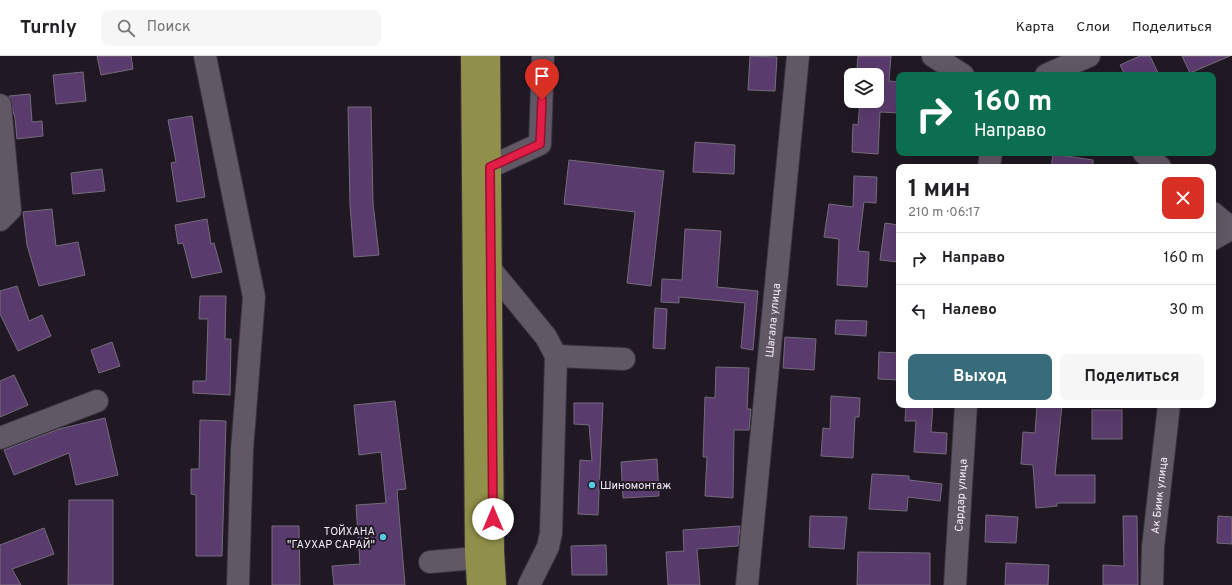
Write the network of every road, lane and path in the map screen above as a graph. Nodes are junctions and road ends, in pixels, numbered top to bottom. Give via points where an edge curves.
1 (205, 56) edge
2 (472, 56) edge
3 (489, 56) edge
4 (543, 56) edge
5 (798, 56) edge
6 (933, 56) edge
7 (1089, 56) edge
8 (958, 72) edge
9 (1055, 72) edge
10 (0, 105) edge
11 (1147, 156) edge
12 (1157, 164) edge
13 (3, 167) edge
14 (490, 167) junction
15 (5, 215) edge
16 (1216, 217) edge
17 (1227, 231) edge
18 (491, 270) junction
19 (556, 356) junction
20 (624, 359) dead end
21 (97, 401) dead end
22 (966, 408) edge
23 (1169, 408) edge
24 (0, 438) edge
25 (476, 558) junction
26 (430, 562) dead end
27 (238, 585) edge
28 (478, 585) edge
29 (495, 585) edge
30 (529, 585) edge
31 (747, 585) edge
32 (955, 585) edge
33 (1152, 585) edge

1 - 27 street via 254,297 242,450
2 - 25 highway
3 - 14 highway
4 - 14 street via 540,144
5 - 31 street, Шагала улица
6 - 8 street
7 - 9 street
10 - 13 street
11 - 12 street
13 - 15 street
14 - 18 highway
16 - 17 street
18 - 19 street via 546,337
18 - 29 highway
19 - 20 street
19 - 30 street via 551,533 548,547
21 - 24 street
22 - 32 street, Сардар улица
23 - 33 street, Ак Биик улица via 1153,548
25 - 26 street
25 - 28 highway

